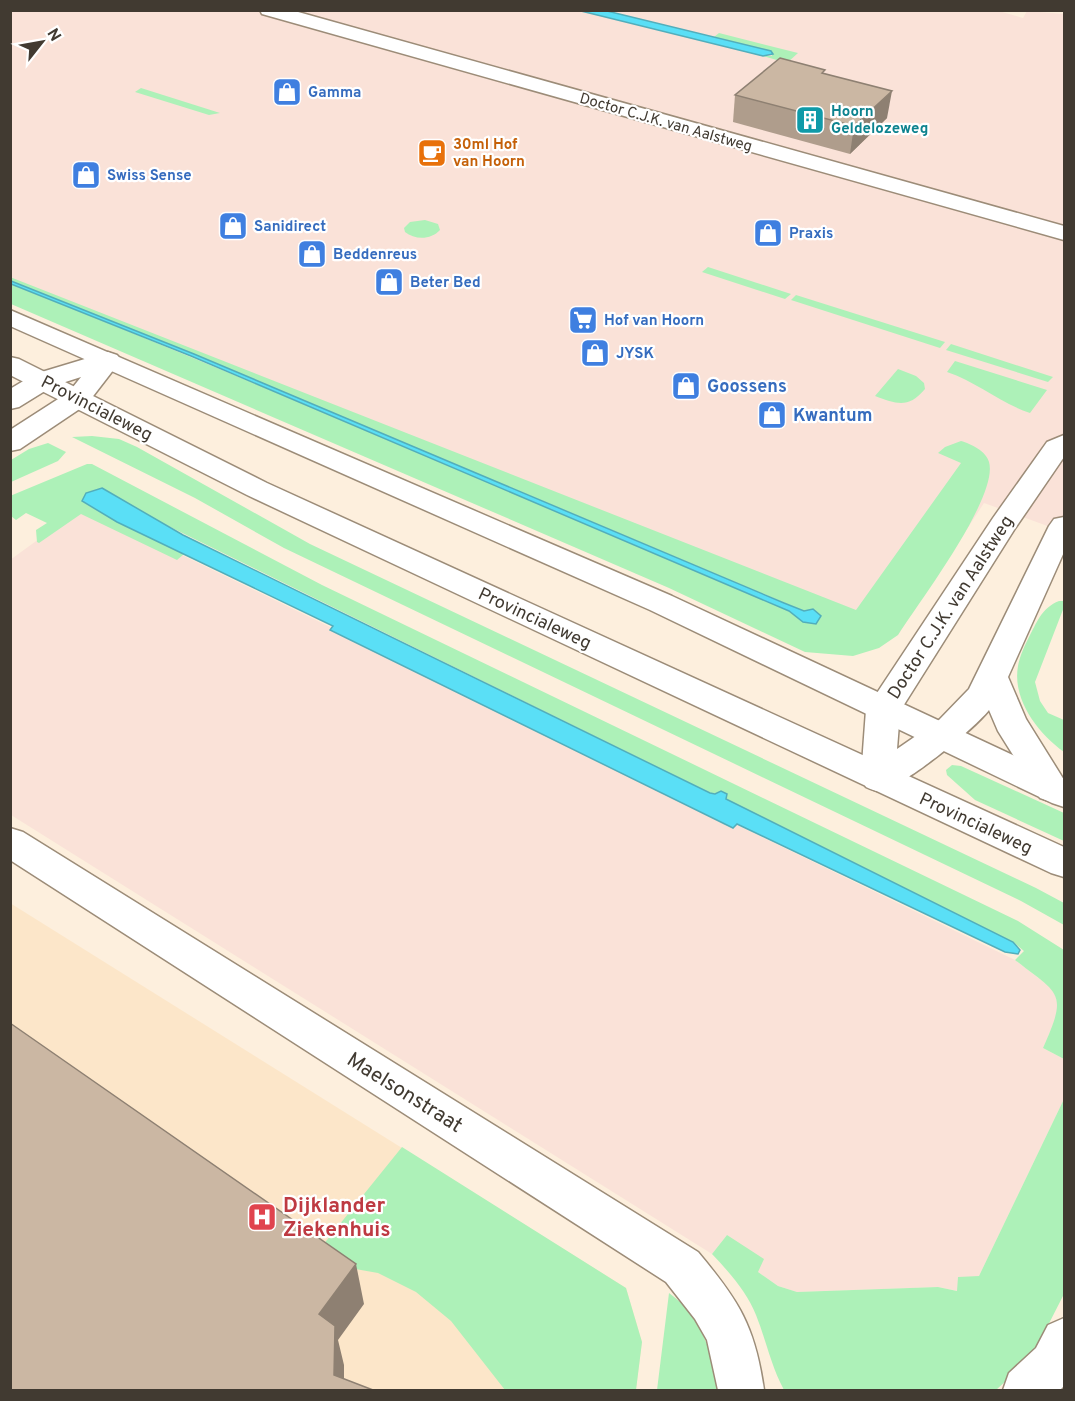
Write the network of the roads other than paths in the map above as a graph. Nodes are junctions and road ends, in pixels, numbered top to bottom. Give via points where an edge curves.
1 (269, 10) edge
2 (1065, 232) edge
3 (10, 316) edge
4 (108, 360) junction
5 (10, 364) edge
6 (44, 380) junction
7 (78, 398) junction
8 (10, 401) edge
9 (10, 443) edge
10 (1065, 443) edge
11 (1065, 526) edge
12 (992, 677) junction
13 (883, 710) junction
14 (939, 736) junction
15 (878, 778) junction
16 (1058, 792) edge
17 (10, 842) edge
18 (1057, 862) edge
19 (1065, 1341) edge
20 (741, 1390) edge
21 (1026, 1390) edge

1 - 2 street, Doctor C.J.K. van Aalstweg
3 - 4 street
4 - 6 street
4 - 7 street
4 - 13 street via 661,603
5 - 6 street, Provincialeweg
6 - 7 street, Provincialeweg
6 - 8 street
7 - 9 street
7 - 15 street, Provincialeweg via 267,494
10 - 13 street, Doctor C.J.K. van Aalstweg via 1057,448 1003,525
11 - 12 street
12 - 14 street via 971,710
12 - 16 street via 1010,722
13 - 14 street
13 - 15 street, Doctor C.J.K. van Aalstweg
14 - 15 street
14 - 16 street
15 - 18 street, Provincialeweg
17 - 20 street, Maelsonstraat via 682,1267 729,1333
19 - 21 street via 1053,1365

